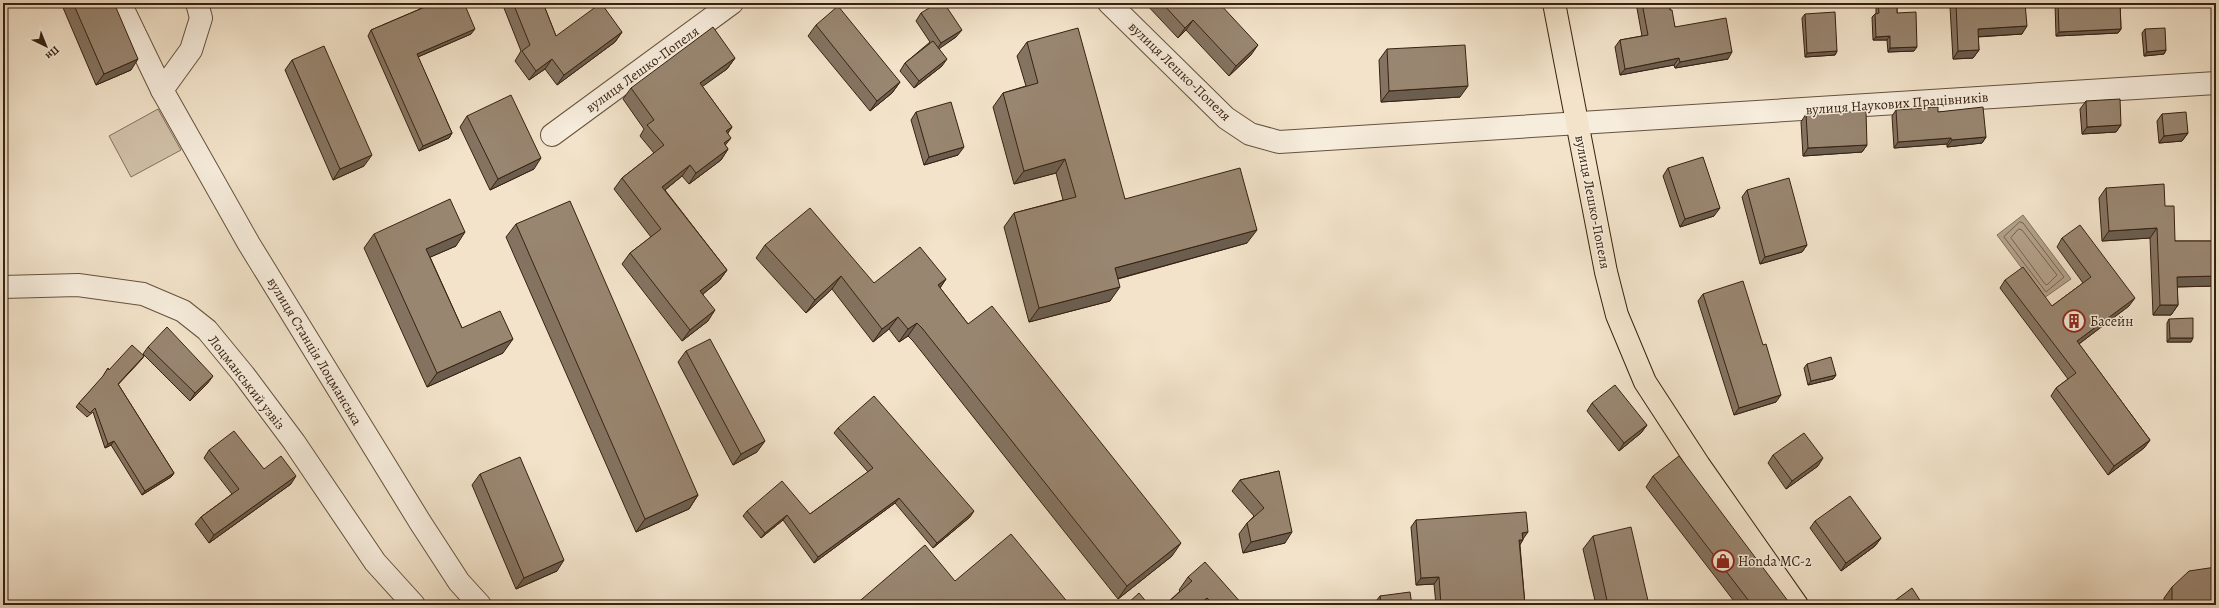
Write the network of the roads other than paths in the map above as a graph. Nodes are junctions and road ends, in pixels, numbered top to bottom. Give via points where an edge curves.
1 (120, 3) edge
2 (197, 3) edge
3 (732, 3) edge
4 (1109, 3) edge
5 (1554, 3) edge
6 (2216, 83) edge
7 (162, 90) junction
8 (1577, 123) junction
9 (552, 135) dead end
10 (3, 287) edge
11 (414, 605) edge
12 (480, 605) edge
13 (1797, 605) edge

1 - 7 street, вулиця Станція Лоцманська
2 - 7 street via 200,18 191,50
3 - 9 street, вулиця Лешко-Попеля
4 - 8 street, вулиця Лешко-Попеля via 1226,118 1250,134 1279,142
5 - 8 main road
6 - 8 street, вулиця Наукових Працівників
7 - 12 street, вулиця Станція Лоцманська via 249,244 330,378 459,582
8 - 13 main road, вулиця Лешко-Попеля via 1615,308 1645,382 1699,465
10 - 11 street, Лоцманський узвіз via 78,285 143,294 183,311 207,330 244,374 294,442 375,562

